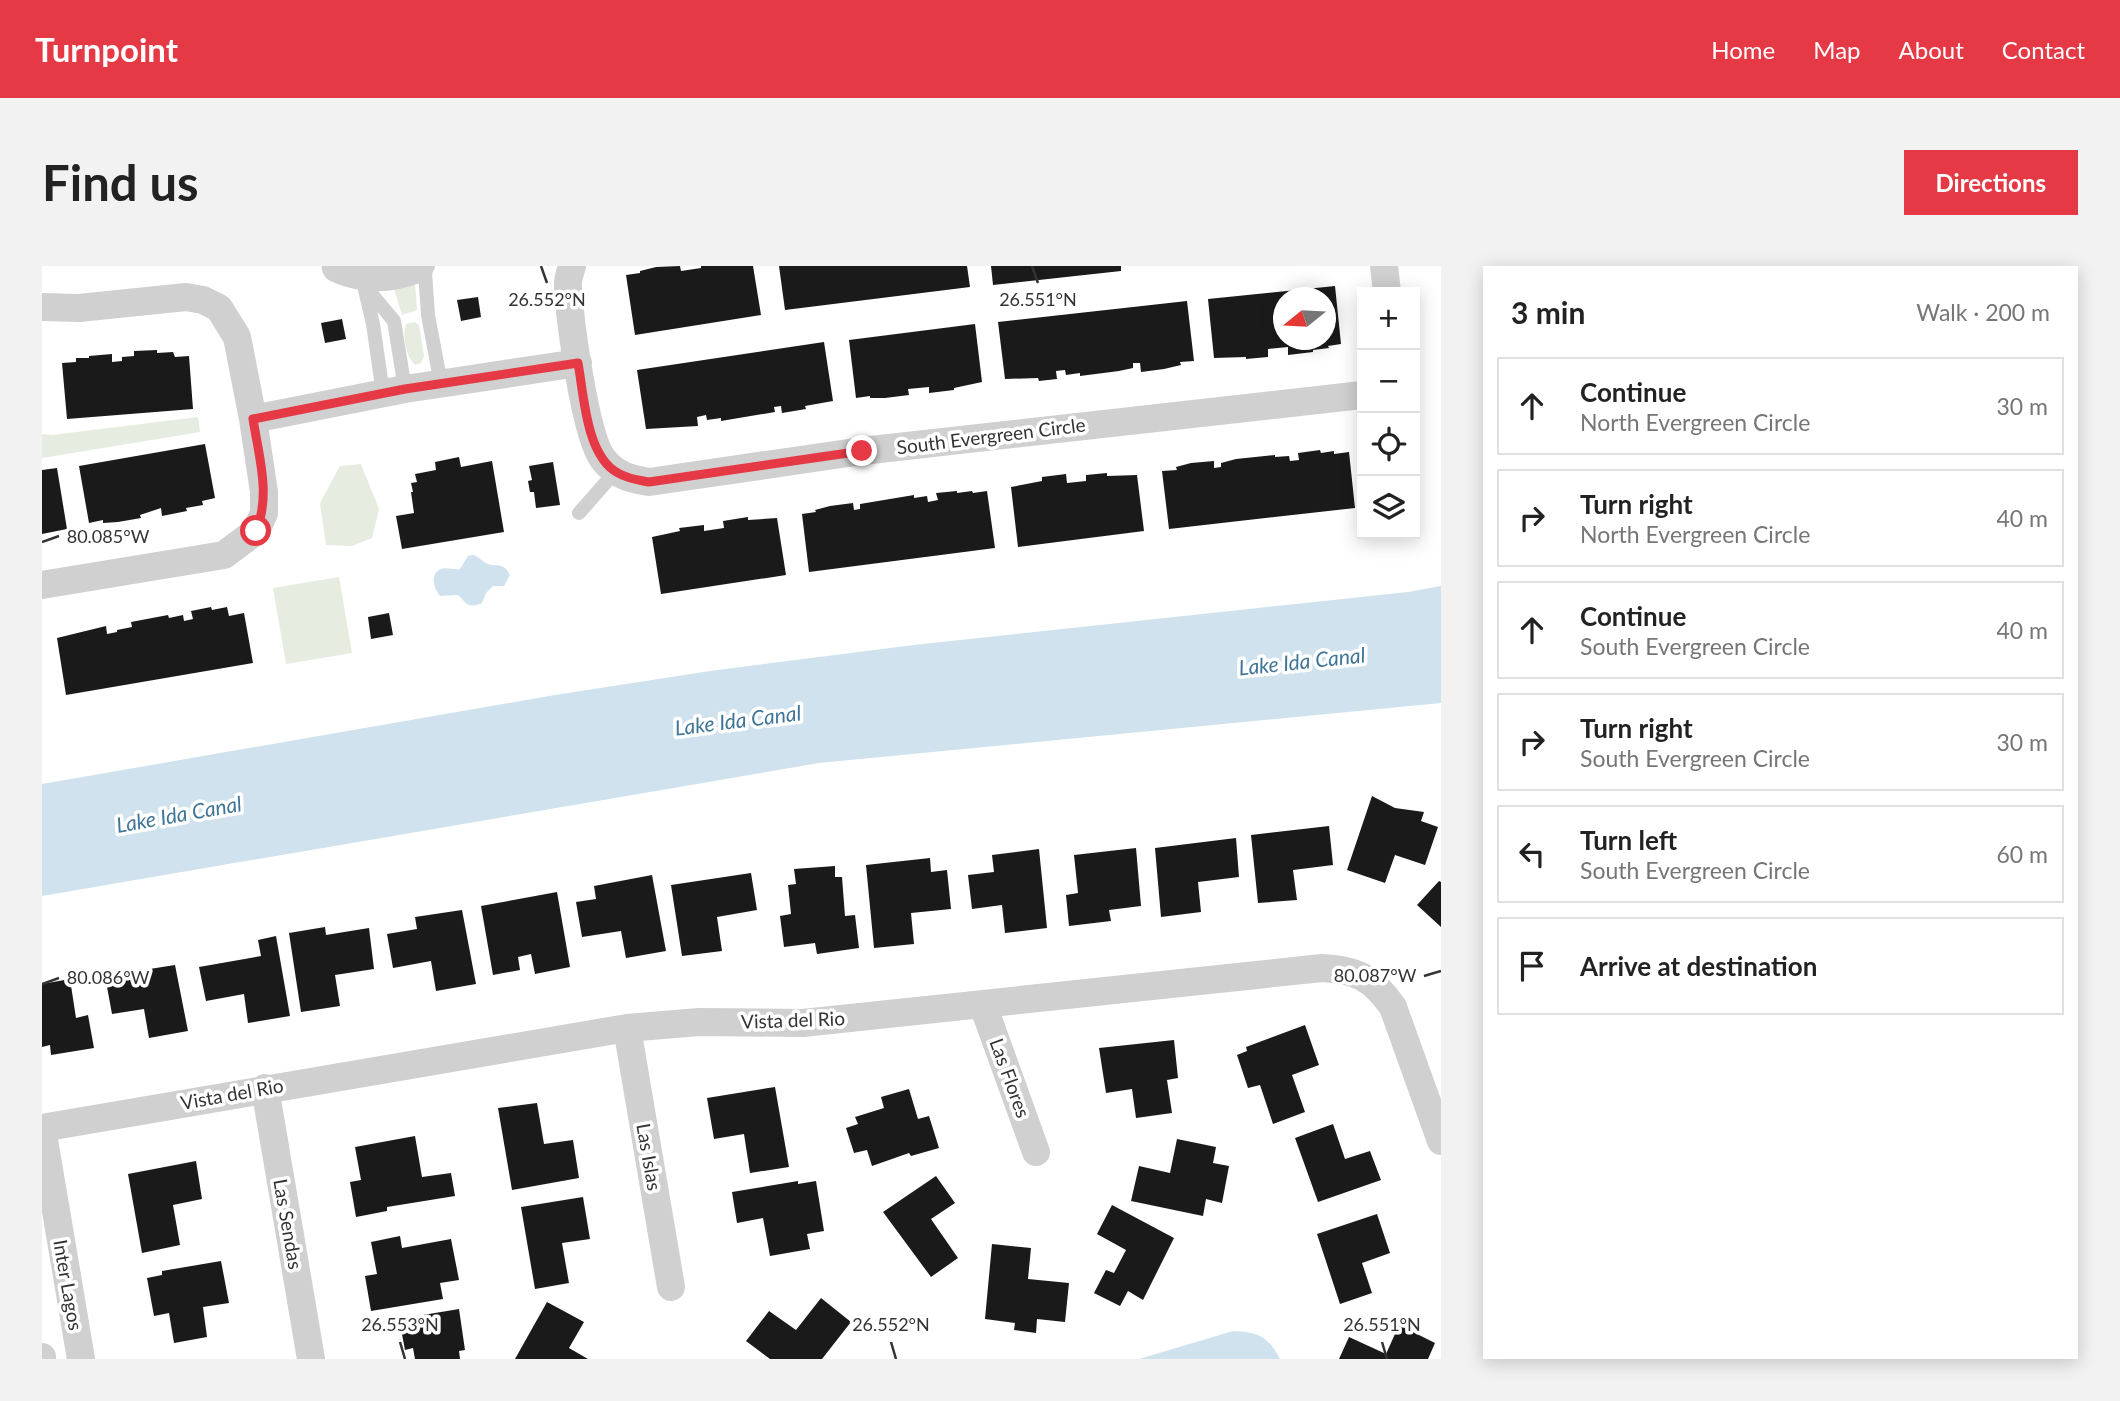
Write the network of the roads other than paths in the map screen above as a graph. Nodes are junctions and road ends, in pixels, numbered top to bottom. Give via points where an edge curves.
1 (416, 266) edge
2 (428, 266) edge
3 (572, 266) edge
4 (1384, 266) edge
5 (348, 273) edge
6 (1386, 287) edge
7 (42, 307) edge
8 (578, 363) junction
9 (442, 384) junction
10 (394, 391) junction
11 (1357, 396) edge
12 (253, 419) junction
13 (615, 472) junction
14 (579, 513) dead end
15 (42, 586) edge
16 (984, 1005) junction
17 (627, 1028) junction
18 (265, 1088) junction
19 (42, 1128) edge
20 (1441, 1141) edge
21 (1036, 1152) dead end
22 (671, 1286) dead end
23 (81, 1359) edge
24 (312, 1359) edge

1 - 5 street via 397,273
2 - 9 lane via 428,315
3 - 8 street via 568,284
4 - 6 street
5 - 10 lane via 373,324
5 - 10 lane via 394,321
7 - 12 street via 79,308 186,297 219,308 237,337
8 - 9 street
8 - 13 street via 593,444
9 - 10 street
10 - 12 street
11 - 13 street, South Evergreen Circle via 862,451 649,482
12 - 15 street via 264,513 256,531 242,544 224,555
13 - 14 lane
16 - 17 street, Vista del Rio via 803,1023 699,1022
16 - 20 street, Vista del Rio via 1343,969 1364,976 1382,990 1393,1007
16 - 21 street, Las Flores
17 - 18 street, Vista del Rio
17 - 22 street, Las Islas
18 - 19 street, Vista del Rio
18 - 24 street, Las Sendas
19 - 23 street, Inter Lagos

